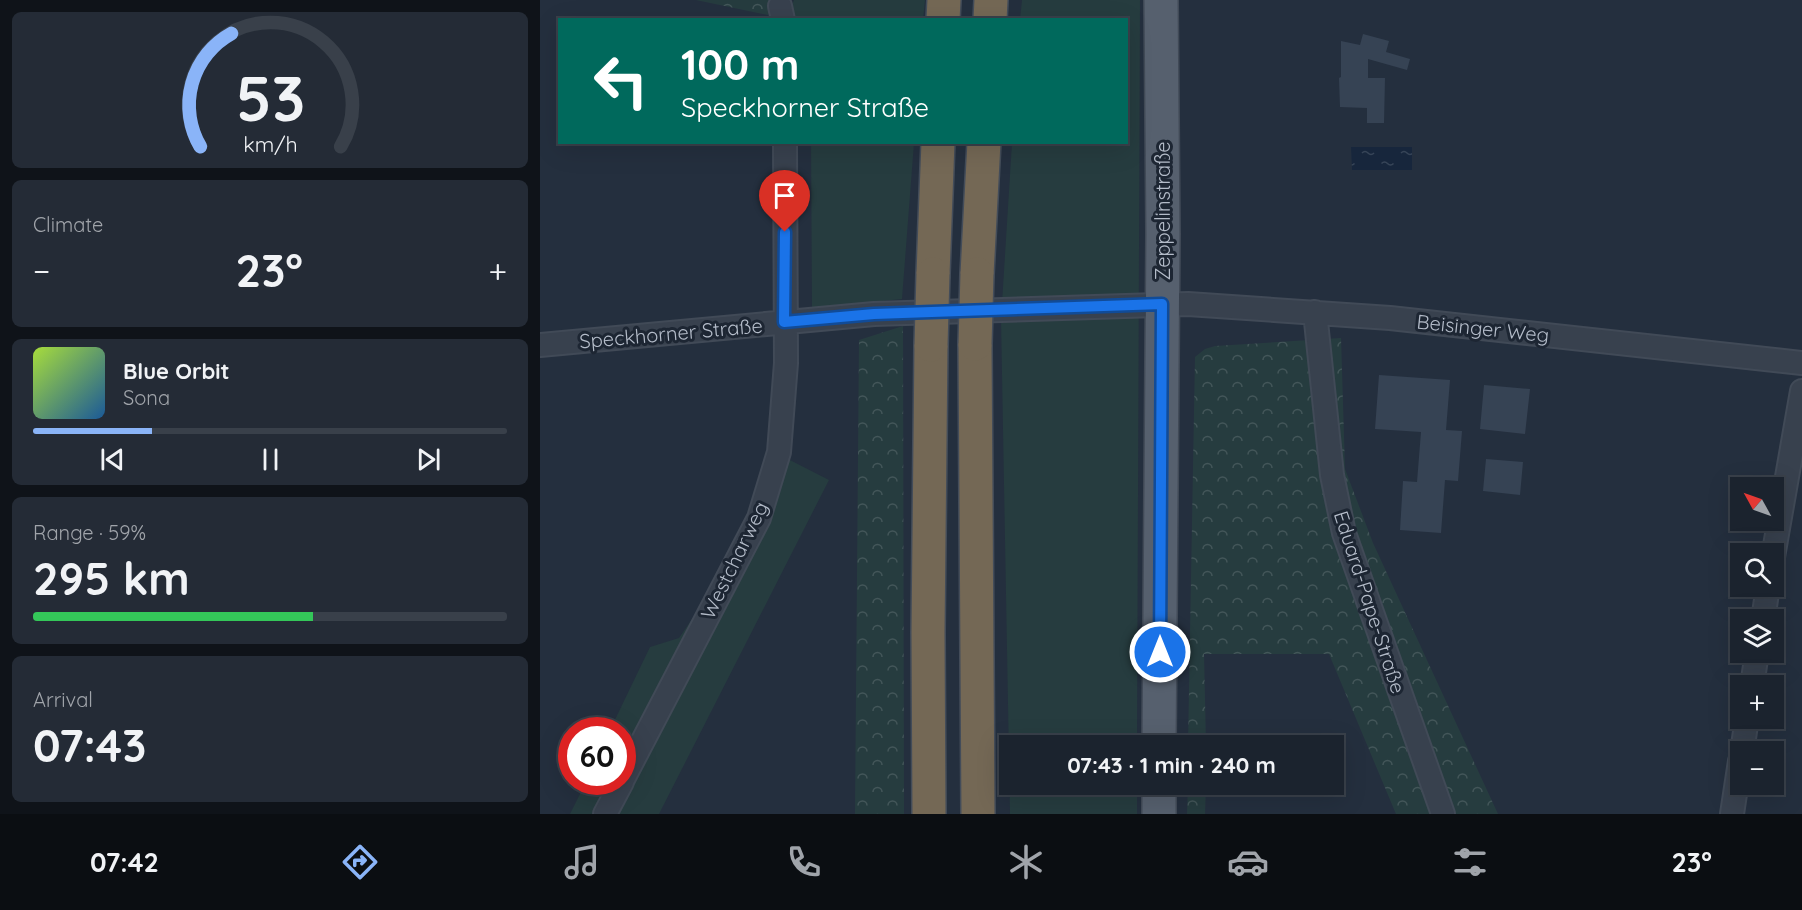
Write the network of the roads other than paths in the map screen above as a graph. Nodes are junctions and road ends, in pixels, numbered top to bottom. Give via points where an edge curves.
1 (944, 0) edge
2 (992, 0) edge
3 (1161, 0) edge
4 (943, 18) edge
5 (990, 18) edge
6 (785, 144) edge
7 (938, 144) edge
8 (984, 144) edge
9 (1162, 304) junction
10 (1315, 312) junction
11 (784, 322) junction
12 (540, 345) edge
13 (1802, 363) edge
14 (1802, 391) edge
15 (1775, 543) edge
16 (1159, 735) edge
17 (636, 754) edge
18 (615, 795) edge
19 (1159, 795) edge
20 (1735, 795) edge
21 (605, 814) edge
22 (929, 814) edge
23 (978, 814) edge
24 (1159, 814) edge
25 (1443, 814) edge
26 (1732, 814) edge

1 - 4 highway
2 - 5 highway
3 - 9 main road, Zeppelinstraße
6 - 11 street, Westcharweg
7 - 22 highway, bridge via 930,345
8 - 23 highway, bridge via 975,344
9 - 10 street, Beisinger Weg
9 - 11 street, Speckhorner Straße via 874,314
9 - 16 main road, Zeppelinstraße
10 - 13 street, Beisinger Weg
10 - 25 street, Eduard-Pape-Straße via 1332,475 1344,533
11 - 12 street, Speckhorner Straße
11 - 17 street, Westcharweg via 786,363 779,452 759,518
14 - 15 street
18 - 21 street, Westcharweg
19 - 24 main road
20 - 26 street

